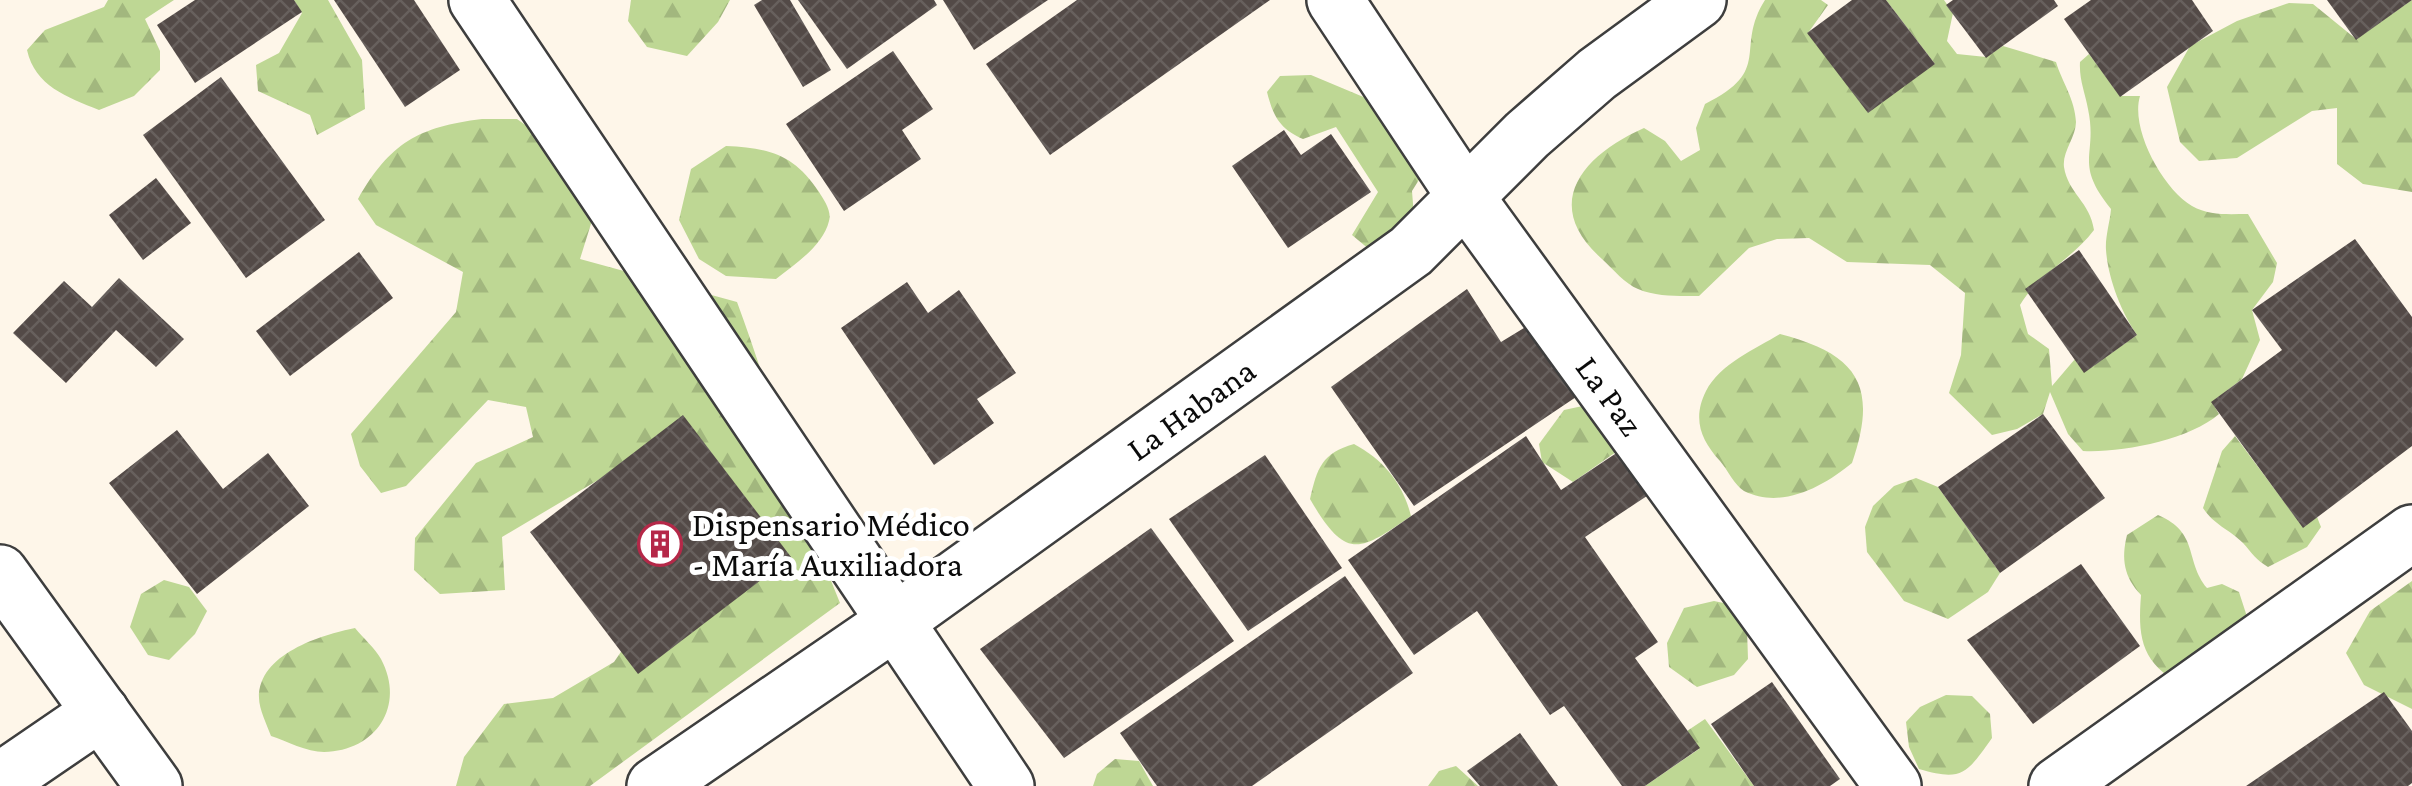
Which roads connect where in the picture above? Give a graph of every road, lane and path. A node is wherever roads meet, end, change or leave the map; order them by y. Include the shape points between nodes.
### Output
1 (477, 0) edge
2 (1336, 0) edge
3 (1698, 0) edge
4 (1465, 196) junction
5 (2412, 532) edge
6 (0, 573) edge
7 (896, 621) junction
8 (101, 712) junction
9 (0, 780) edge
10 (154, 786) edge
11 (655, 786) edge
12 (1006, 786) edge
13 (1893, 786) edge
14 (2057, 786) edge

1 - 7 street
2 - 4 street, La Paz
3 - 4 street, La Habana via 1598,74
4 - 7 street, La Habana via 1411,250
4 - 13 street, La Paz
5 - 14 street
6 - 8 street
7 - 11 street, La Habana
7 - 12 street
8 - 9 street
8 - 10 street

